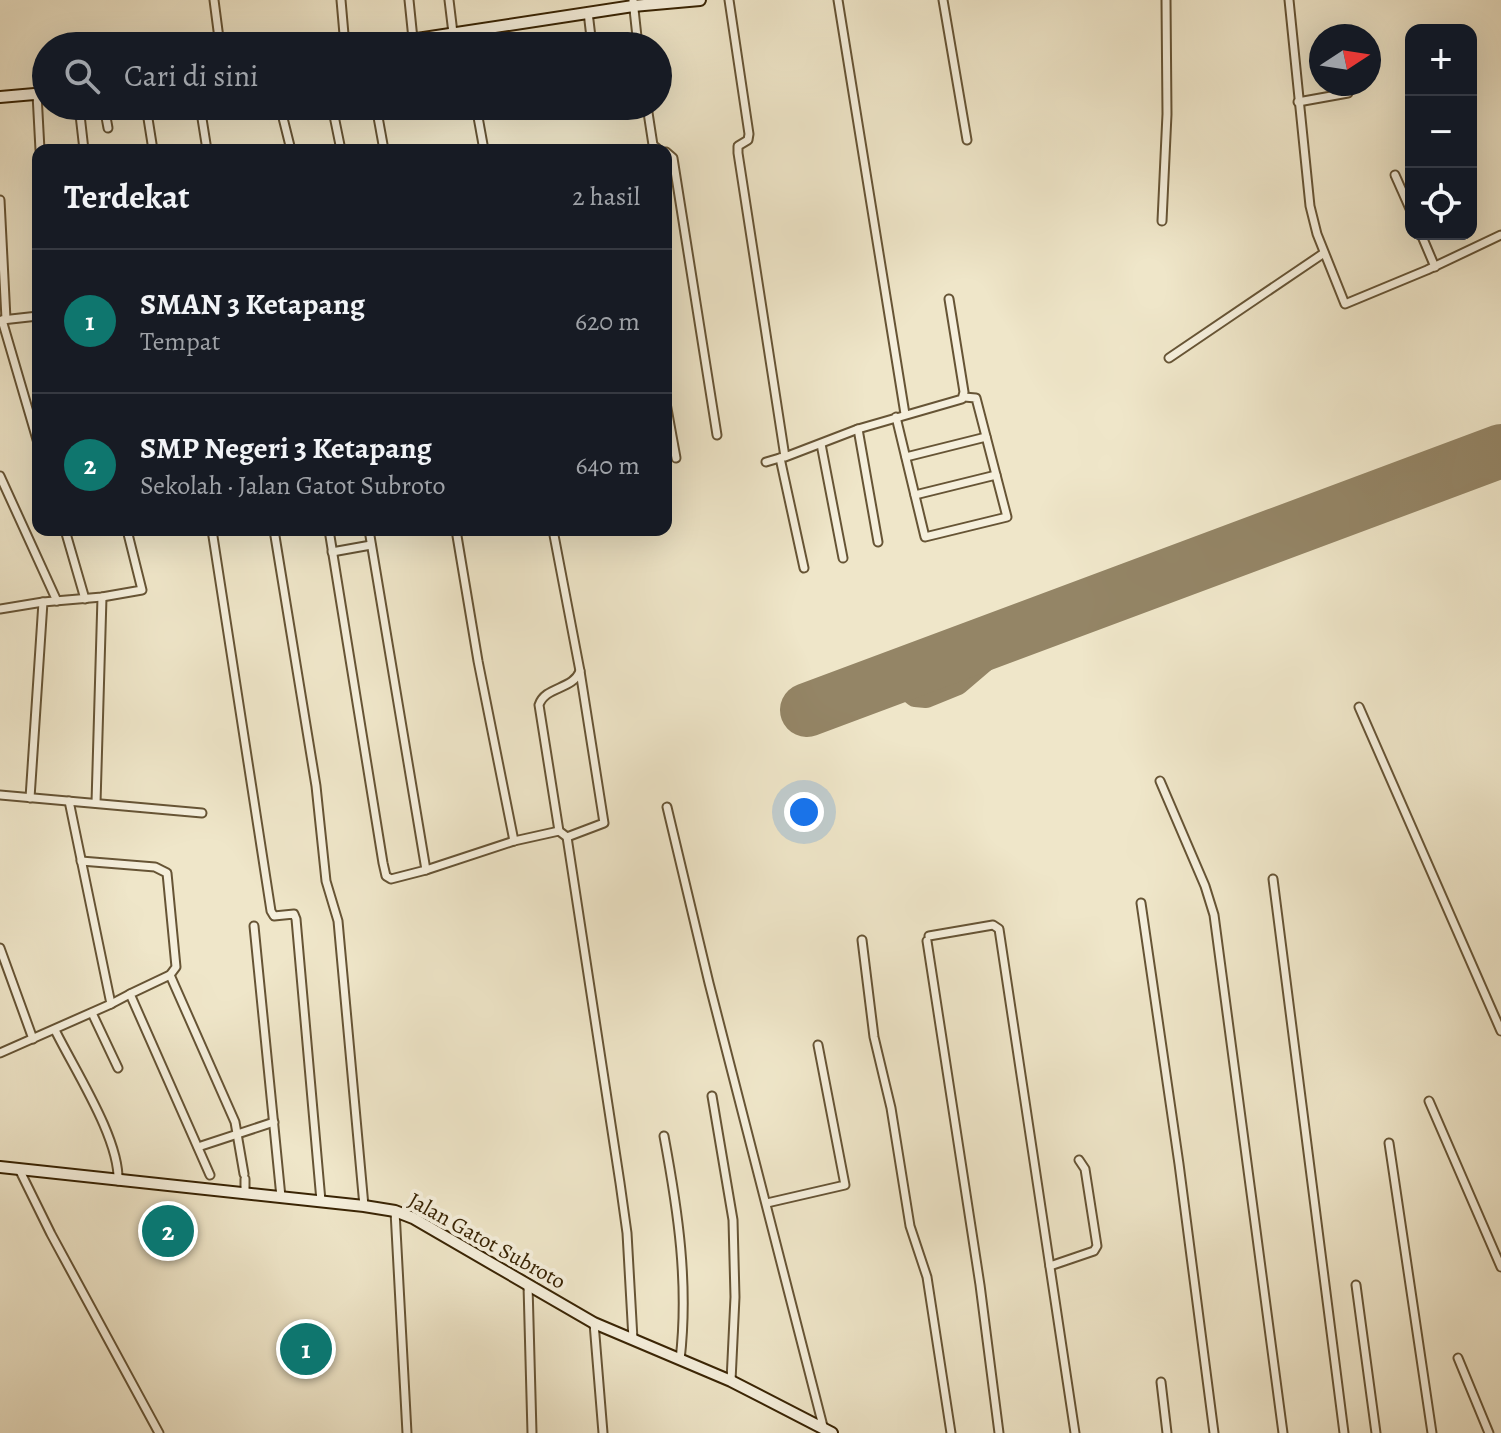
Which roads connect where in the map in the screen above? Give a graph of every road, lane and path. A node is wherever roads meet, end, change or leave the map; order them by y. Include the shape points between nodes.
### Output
1 (214, 0) edge
2 (341, 0) edge
3 (409, 0) edge
4 (449, 0) edge
5 (700, 0) edge
6 (729, 0) edge
7 (838, 0) edge
8 (943, 0) edge
9 (1166, 0) edge
10 (1289, 0) edge
11 (633, 3) edge
12 (588, 12) junction
13 (218, 32) edge
14 (344, 32) edge
15 (412, 32) edge
16 (457, 32) joint
17 (590, 32) edge
18 (636, 32) edge
19 (32, 94) edge
20 (1331, 96) edge
21 (0, 97) edge
22 (1298, 102) junction
23 (41, 120) edge
24 (81, 120) edge
25 (107, 120) edge
26 (148, 120) edge
27 (202, 120) edge
28 (284, 120) edge
29 (335, 120) edge
30 (379, 120) edge
31 (479, 120) edge
32 (649, 120) edge
33 (108, 128) dead end
34 (967, 140) dead end
35 (40, 144) edge
36 (83, 144) edge
37 (152, 144) edge
38 (206, 144) edge
39 (290, 144) edge
40 (340, 144) edge
41 (383, 144) edge
42 (483, 144) edge
43 (653, 144) edge
44 (672, 157) edge
45 (1395, 175) dead end
46 (1405, 198) edge
47 (0, 200) edge
48 (1162, 221) dead end
49 (1501, 235) edge
50 (1424, 240) edge
51 (1324, 253) junction
52 (1435, 267) junction
53 (949, 299) dead end
54 (32, 317) edge
55 (3, 320) edge
56 (1169, 358) dead end
57 (964, 397) junction
58 (900, 416) junction
59 (32, 422) edge
60 (858, 429) junction
61 (717, 435) dead end
62 (672, 437) edge
63 (986, 437) junction
64 (821, 444) junction
65 (782, 457) junction
66 (906, 457) junction
67 (676, 458) dead end
68 (766, 462) dead end
69 (996, 475) junction
70 (0, 476) edge
71 (915, 495) junction
72 (67, 536) edge
73 (128, 536) edge
74 (213, 536) edge
75 (275, 536) edge
76 (330, 536) edge
77 (370, 536) edge
78 (457, 536) edge
79 (554, 536) edge
80 (878, 542) dead end
81 (371, 545) junction
82 (332, 552) junction
83 (843, 558) dead end
84 (804, 568) dead end
85 (102, 597) junction
86 (85, 599) junction
87 (57, 601) junction
88 (43, 602) junction
89 (0, 609) edge
90 (580, 671) junction
91 (1359, 707) dead end
92 (1160, 781) dead end
93 (0, 795) edge
94 (30, 798) junction
95 (69, 801) junction
96 (96, 803) junction
97 (667, 807) dead end
98 (202, 813) dead end
99 (559, 831) junction
100 (567, 837) junction
101 (514, 841) junction
102 (81, 861) junction
103 (426, 870) junction
104 (1273, 879) dead end
105 (1141, 903) dead end
106 (254, 926) dead end
107 (862, 940) dead end
108 (0, 948) edge
109 (170, 975) junction
110 (130, 994) junction
111 (111, 1004) junction
112 (92, 1013) junction
113 (55, 1030) junction
114 (1501, 1031) edge
115 (33, 1039) junction
116 (818, 1045) dead end
117 (0, 1053) edge
118 (118, 1068) dead end
119 (712, 1096) dead end
120 (1429, 1101) dead end
121 (274, 1122) junction
122 (239, 1132) junction
123 (664, 1136) dead end
124 (1389, 1143) dead end
125 (198, 1147) junction
126 (1079, 1160) dead end
127 (0, 1167) edge
128 (19, 1169) junction
129 (118, 1181) junction
130 (212, 1182) junction
131 (245, 1193) junction
132 (281, 1197) junction
133 (321, 1201) junction
134 (767, 1203) junction
135 (364, 1206) junction
136 (395, 1211) junction
137 (1050, 1266) junction
138 (1501, 1267) edge
139 (528, 1285) junction
140 (1356, 1285) dead end
141 (594, 1323) junction
142 (633, 1339) junction
143 (1458, 1358) dead end
144 (680, 1360) junction
145 (731, 1381) junction
146 (1161, 1382) dead end
147 (828, 1431) edge
148 (159, 1433) edge
149 (407, 1433) edge
150 (532, 1433) edge
151 (603, 1433) edge
152 (951, 1433) edge
153 (999, 1433) edge
154 (1075, 1433) edge
155 (1167, 1433) edge
156 (1214, 1433) edge
157 (1283, 1433) edge
158 (1344, 1433) edge
159 (1376, 1433) edge
160 (1432, 1433) edge
161 (1489, 1433) edge

1 - 13 street
2 - 14 street
3 - 15 street
4 - 16 street
5 - 11 street
6 - 65 street via 749,134 738,153
7 - 58 street
8 - 34 street
9 - 48 street
10 - 22 street
11 - 12 street
11 - 18 street
12 - 16 street
12 - 17 street
19 - 21 street
20 - 22 street
22 - 51 street via 1310,206
23 - 35 street
24 - 36 street
25 - 33 street
26 - 37 street
27 - 38 street
28 - 39 street
29 - 40 street
30 - 41 street
31 - 42 street
32 - 43 street
44 - 61 street
45 - 46 street
47 - 55 street
49 - 52 street
50 - 52 street
51 - 52 street via 1345,304
51 - 56 street
53 - 57 street
54 - 55 street
55 - 59 street
57 - 58 street
57 - 63 street via 976,398
58 - 60 street
58 - 66 street
60 - 64 street
60 - 80 street
62 - 67 street
63 - 66 street
63 - 69 street
64 - 65 street
64 - 83 street
65 - 68 street
65 - 84 street
66 - 71 street
69 - 71 street
69 - 71 street via 1007,517 925,537
70 - 87 street
72 - 86 street
73 - 85 street via 142,590
74 - 133 street via 271,911 274,916 294,914 296,919
75 - 135 street via 316,786 326,881 338,921
76 - 82 street
77 - 81 street
78 - 101 street
79 - 90 street
81 - 82 street
81 - 103 street
82 - 103 street via 384,871 391,879
85 - 86 street
85 - 96 street
86 - 87 street
87 - 88 street
88 - 89 street
88 - 94 street
90 - 99 street via 574,681 543,696 539,705
90 - 100 street via 604,823
91 - 114 street
92 - 157 street via 1214,915
93 - 94 street
94 - 95 street
95 - 96 street
95 - 102 street
96 - 98 street
97 - 134 street
99 - 100 street
99 - 101 street
100 - 142 street via 627,1233
101 - 103 street
102 - 109 street via 155,867 167,873 177,964
102 - 111 street
104 - 158 street
105 - 156 street
106 - 121 street
107 - 152 street via 874,1037 910,1226 927,1277
108 - 115 street
109 - 110 street
109 - 122 street
110 - 111 street
110 - 125 street
111 - 112 street
112 - 113 street
112 - 118 street
113 - 115 street
113 - 129 street via 109,1137
115 - 117 street
116 - 134 street via 845,1185
119 - 145 street via 733,1220
120 - 138 street
121 - 122 street
121 - 132 street
122 - 125 street
122 - 131 street
123 - 144 street via 683,1255
124 - 160 street
125 - 130 street
126 - 137 street via 1085,1169 1097,1246
127 - 128 street, Jalan Gatot Subroto
128 - 129 street, Jalan Gatot Subroto
128 - 148 street
129 - 130 street, Jalan Gatot Subroto
130 - 131 street, Jalan Gatot Subroto
131 - 132 street, Jalan Gatot Subroto
132 - 133 street, Jalan Gatot Subroto
133 - 135 street, Jalan Gatot Subroto
134 - 147 street
135 - 136 street, Jalan Gatot Subroto
136 - 139 street, Jalan Gatot Subroto
136 - 149 street
137 - 153 street via 999,929 993,925 928,939
137 - 154 street
139 - 141 street, Jalan Gatot Subroto
139 - 150 street
140 - 159 street
141 - 142 street, Jalan Gatot Subroto
141 - 151 street
142 - 144 street, Jalan Gatot Subroto
143 - 161 street
144 - 145 street, Jalan Gatot Subroto
145 - 147 street, Jalan Gatot Subroto
146 - 155 street

